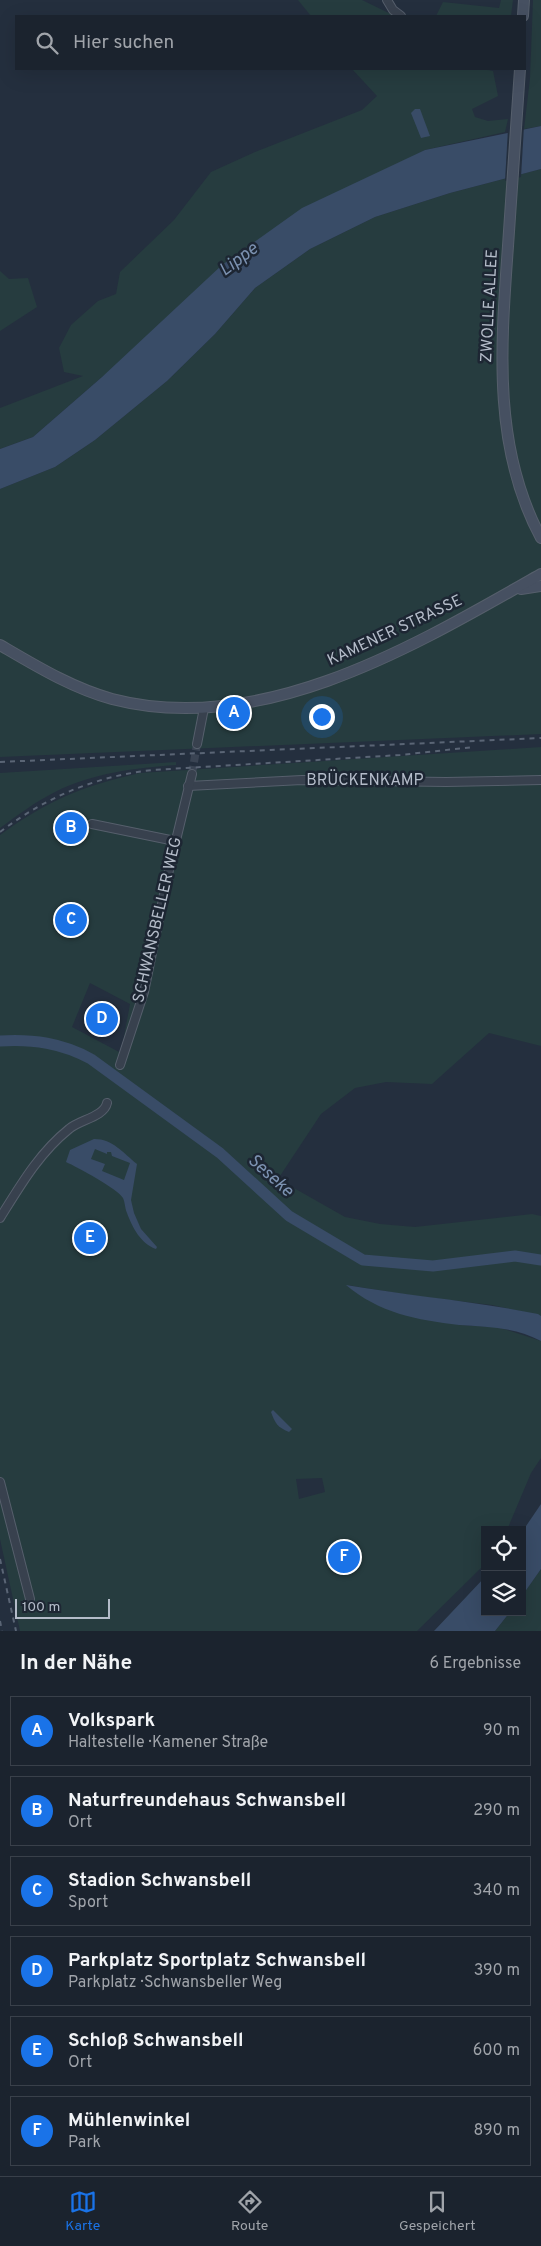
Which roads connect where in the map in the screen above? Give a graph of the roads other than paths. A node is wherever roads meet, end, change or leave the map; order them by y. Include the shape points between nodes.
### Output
1 (387, 0) edge
2 (524, 0) edge
3 (400, 15) edge
4 (523, 15) edge
5 (520, 70) edge
6 (540, 534) edge
7 (541, 574) edge
8 (541, 586) edge
9 (513, 590) junction
10 (0, 645) edge
11 (204, 708) junction
12 (196, 744) tunnel mouth
13 (192, 774) tunnel mouth
14 (541, 780) edge
15 (188, 786) junction
16 (92, 824) dead end
17 (175, 841) junction
18 (120, 1065) dead end
19 (107, 1103) dead end
20 (0, 1218) edge
21 (0, 1482) edge
22 (30, 1599) dead end

1 - 3 street
2 - 4 main road
5 - 6 main road, ZWOLLE ALLEE via 502,355 504,411 515,473 525,504
7 - 9 main road, KAMENER STRASSE
8 - 9 main road
9 - 11 main road, KAMENER STRASSE via 406,647 336,677 266,698
10 - 11 main road, KAMENER STRASSE via 59,679 111,698 140,704
11 - 12 street
13 - 15 street, SCHWANSBELLER WEG
14 - 15 street, BRÜCKENKAMP via 302,780
15 - 17 street, SCHWANSBELLER WEG
16 - 17 street
17 - 18 street, SCHWANSBELLER WEG via 144,992
19 - 20 street via 102,1111 71,1127 47,1149
21 - 22 street

